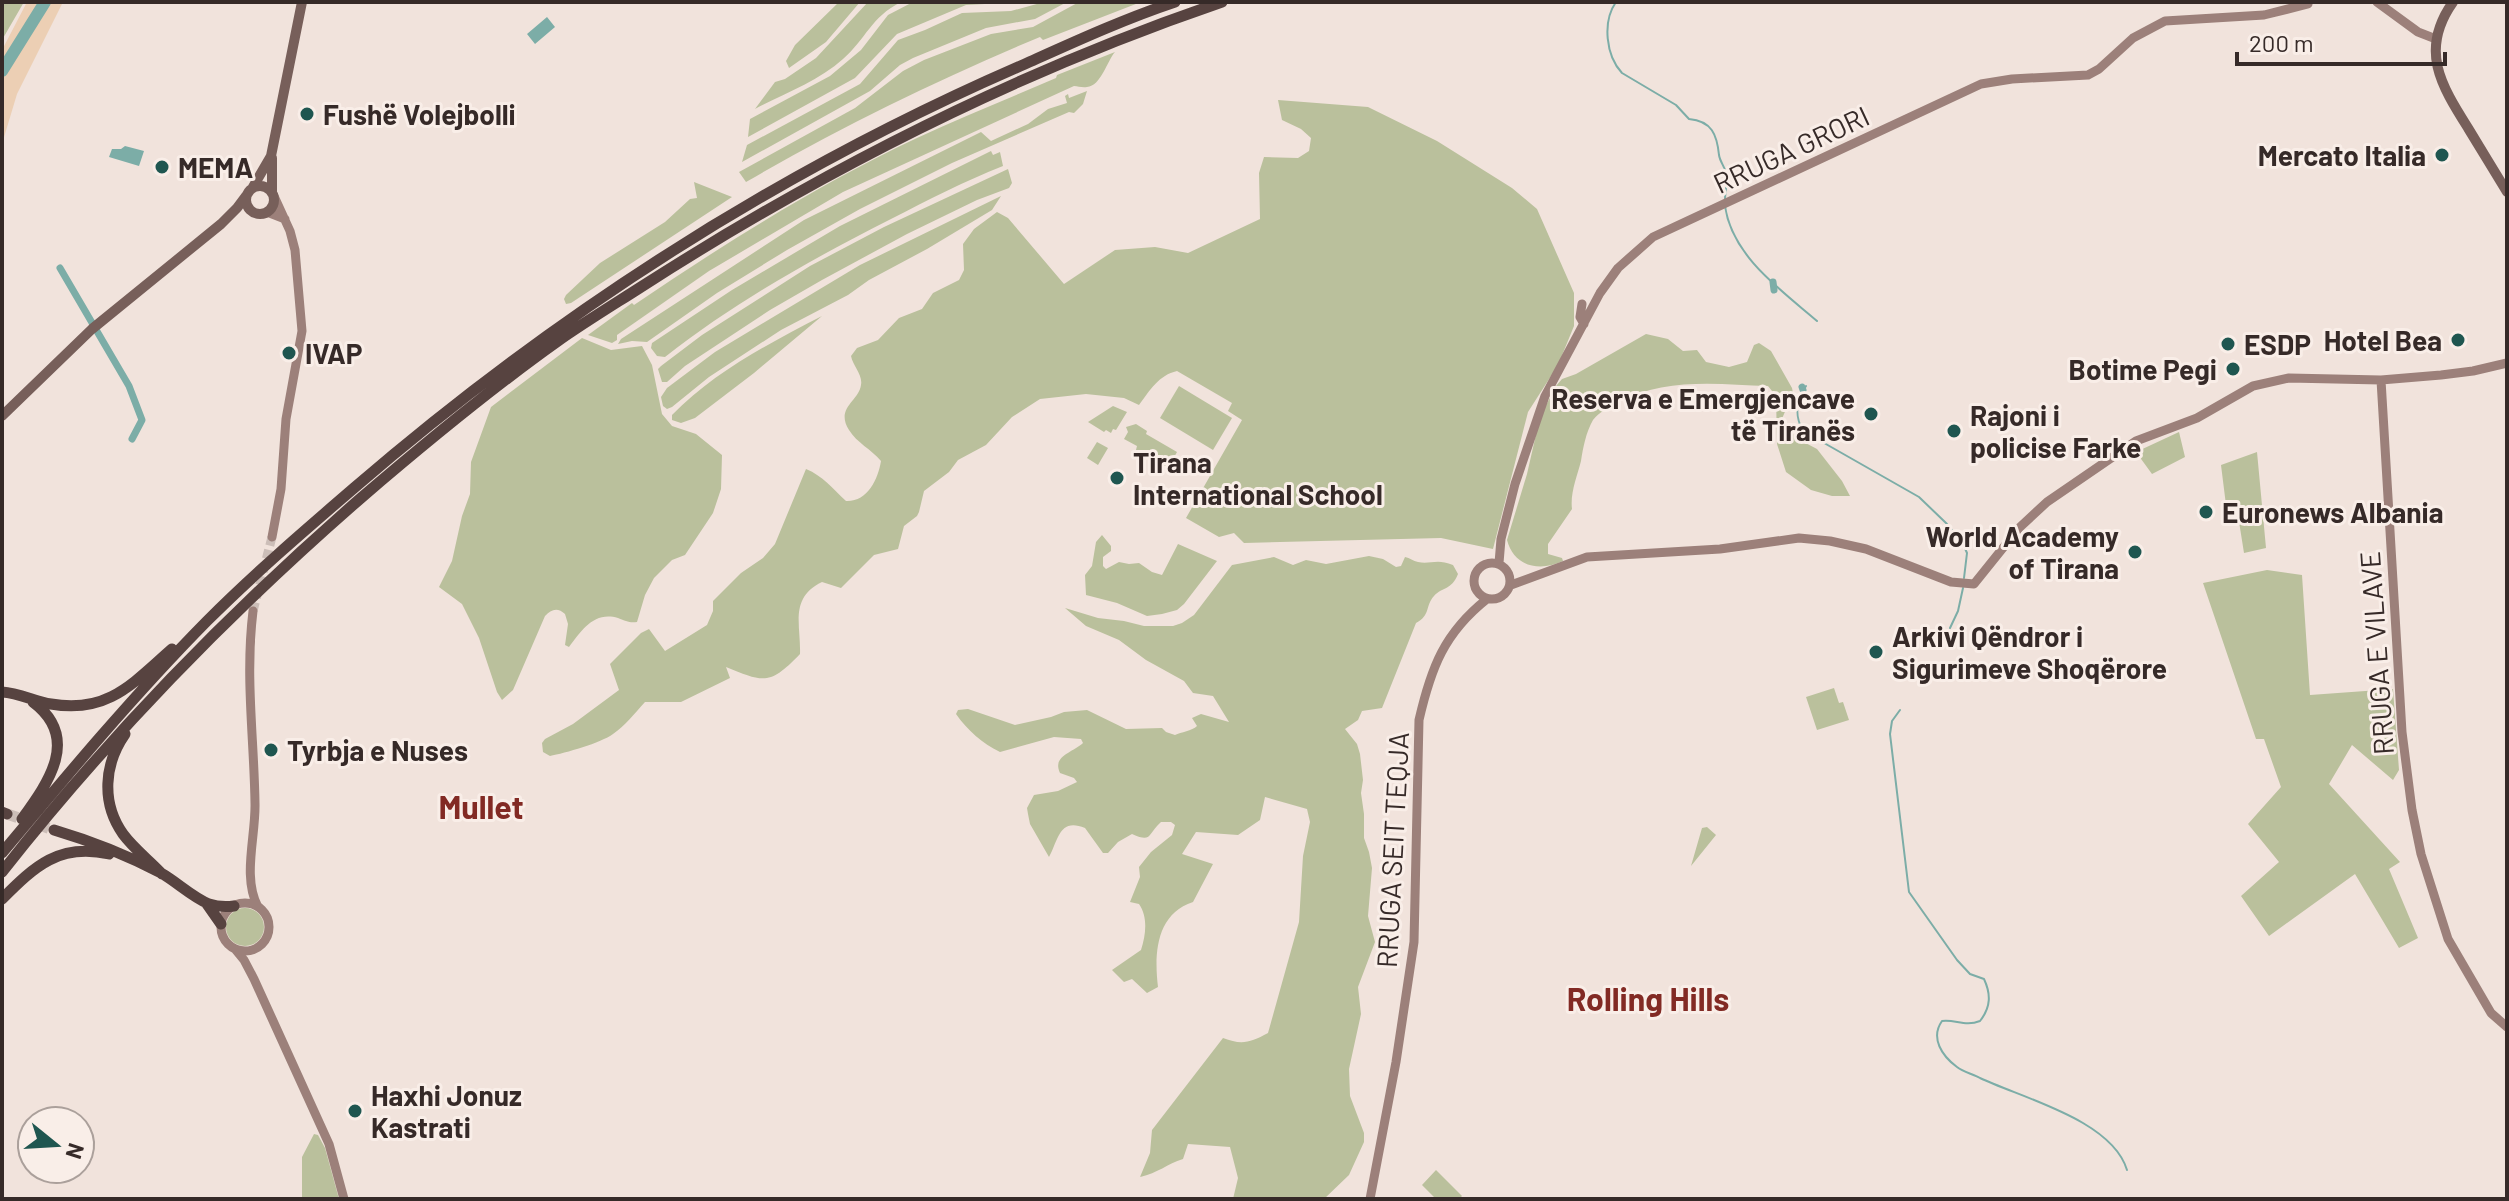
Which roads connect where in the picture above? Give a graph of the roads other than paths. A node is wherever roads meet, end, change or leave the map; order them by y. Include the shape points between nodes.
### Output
1 (302, 2) edge
2 (1175, 2) edge
3 (1222, 2) edge
4 (2282, 2) edge
5 (2377, 2) edge
6 (2453, 2) edge
7 (2308, 3) edge
8 (2268, 15) junction
9 (2436, 39) junction
10 (271, 156) junction
11 (249, 192) junction
12 (2507, 192) edge
13 (273, 194) junction
14 (249, 210) junction
15 (267, 212) junction
16 (285, 219) junction
17 (221, 224) junction
18 (1582, 304) dead end
19 (1584, 324) junction
20 (2507, 363) edge
21 (2381, 380) junction
22 (2, 416) edge
23 (272, 537) tunnel mouth
24 (1494, 563) junction
25 (1509, 573) junction
26 (1532, 577) junction
27 (1511, 585) junction
28 (1478, 593) junction
29 (1487, 599) junction
30 (1473, 610) junction
31 (253, 611) tunnel mouth
32 (187, 642) junction
33 (2, 692) edge
34 (22, 696) junction
35 (144, 705) junction
36 (54, 830) tunnel mouth
37 (2, 845) edge
38 (2, 853) edge
39 (130, 858) junction
40 (2, 872) edge
41 (162, 874) junction
42 (250, 880) junction
43 (2, 899) edge
44 (207, 903) junction
45 (237, 905) junction
46 (258, 907) junction
47 (221, 924) junction
48 (255, 948) junction
49 (235, 949) junction
50 (254, 979) junction
51 (2507, 1027) edge
52 (344, 1199) edge
53 (1370, 1199) edge

1 - 10 main road
2 - 32 highway via 996,76 846,149 601,296 376,469
3 - 35 highway via 1080,55 919,128 757,215 558,341 320,534
4 - 8 main road
5 - 9 main road
6 - 9 main road
7 - 8 main road, RRUGA GRORI
8 - 19 main road, RRUGA GRORI via 2165,21 2133,38 2088,75 2012,79 1963,90 1653,237 1618,268
9 - 12 main road via 2441,82
10 - 11 main road
10 - 13 main road
11 - 13 main road via 263,186
11 - 14 main road
11 - 17 main road
13 - 15 main road via 274,204
13 - 16 main road
14 - 15 main road
14 - 17 main road
15 - 16 main road
16 - 23 main road via 295,250 302,331
17 - 22 main road via 87,333
18 - 19 main road
19 - 24 main road, RRUGA GRORI via 1540,407
20 - 21 main road
21 - 26 main road via 2289,378 2253,386 2197,418 2136,441 2047,502 1972,584 1951,582 1866,549 1799,538 1587,557
21 - 51 main road, RRUGA E VILAVE via 2402,732 2412,810 2448,939 2491,1013
24 - 25 main road
24 - 28 main road via 1478,570
25 - 26 main road
25 - 27 main road
26 - 27 main road
27 - 29 main road via 1506,594
28 - 29 main road
28 - 30 main road, RRUGA SEIT TEQJA
29 - 30 main road, RRUGA SEIT TEQJA
30 - 53 main road, RRUGA SEIT TEQJA via 1438,656 1419,720 1414,942
31 - 42 main road via 248,682 255,800
32 - 34 highway via 112,698 94,705 60,705
32 - 38 highway
33 - 34 highway
34 - 37 highway via 48,718 57,756 48,780
35 - 40 highway
35 - 41 highway via 144,713 115,751 108,796 121,831
36 - 39 highway
39 - 41 highway
39 - 43 highway via 85,851 62,854 29,873
41 - 44 highway
42 - 45 main road
42 - 46 main road
44 - 45 highway
44 - 47 highway
45 - 46 main road
45 - 47 main road
46 - 48 main road via 269,928
47 - 49 main road via 224,938
48 - 49 main road
48 - 50 main road
49 - 50 main road
50 - 52 main road via 329,1144

